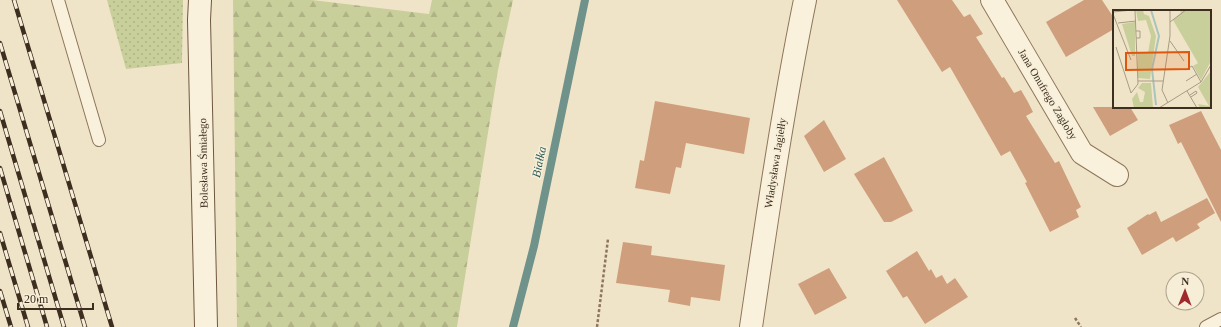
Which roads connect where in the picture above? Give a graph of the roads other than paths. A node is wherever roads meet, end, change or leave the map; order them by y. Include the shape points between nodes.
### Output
1 (58, 0) edge
2 (200, 0) edge
3 (805, 0) edge
4 (992, 0) edge
5 (99, 140) dead end
6 (1117, 175) dead end
7 (1221, 319) edge
8 (206, 327) edge
9 (751, 327) edge
10 (1206, 327) edge

1 - 5 lane
2 - 8 street, Bolesława Śmiałego
3 - 9 street, Władysława Jagiełły via 778,144
4 - 6 street, Jana Onufrego Zagłoby via 1082,153
7 - 10 lane

